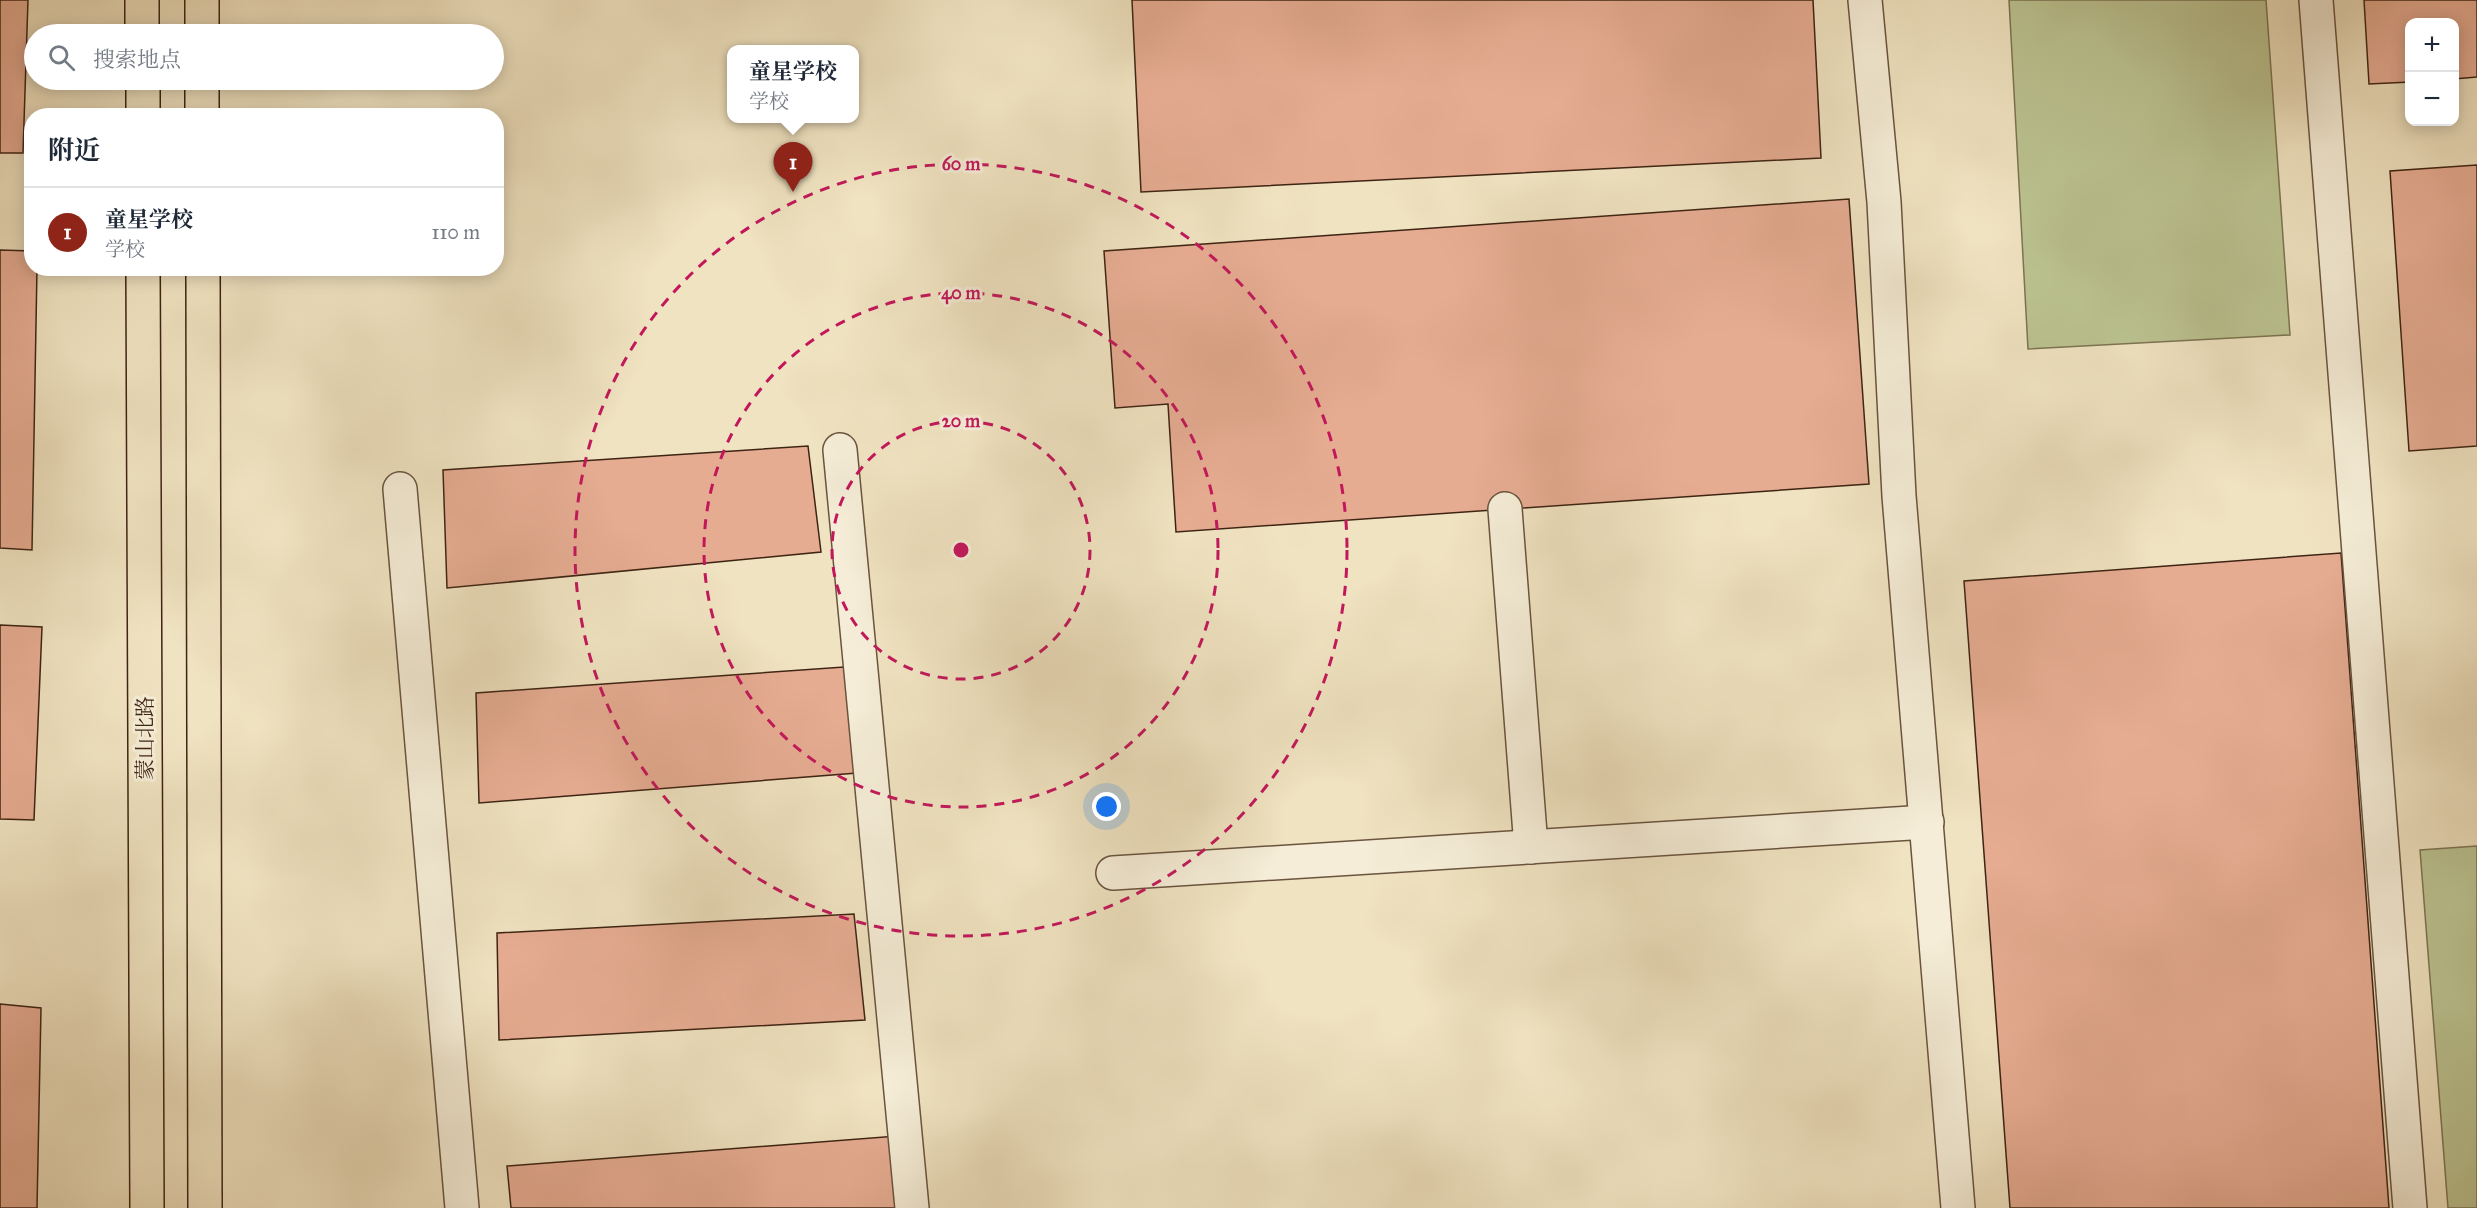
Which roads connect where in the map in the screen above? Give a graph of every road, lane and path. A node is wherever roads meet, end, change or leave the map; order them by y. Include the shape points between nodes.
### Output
1 (142, 0) edge
2 (202, 0) edge
3 (1865, 0) edge
4 (2316, 0) edge
5 (142, 24) edge
6 (202, 24) edge
7 (142, 90) edge
8 (202, 90) edge
9 (143, 108) edge
10 (202, 108) edge
11 (143, 276) edge
12 (203, 276) edge
13 (840, 450) dead end
14 (400, 489) dead end
15 (1505, 509) dead end
16 (1927, 822) junction
17 (1531, 848) junction
18 (1113, 873) dead end
19 (147, 1208) edge
20 (205, 1208) edge
21 (462, 1208) edge
22 (912, 1208) edge
23 (1958, 1208) edge
24 (2410, 1208) edge

1 - 5 main road
2 - 6 main road
3 - 16 lane via 1884,202 1899,495
4 - 24 lane
7 - 9 main road
8 - 10 main road
11 - 19 main road, 蒙山北路
12 - 20 main road
13 - 22 lane
14 - 21 lane
15 - 17 lane
16 - 17 lane
16 - 23 lane
17 - 18 lane

